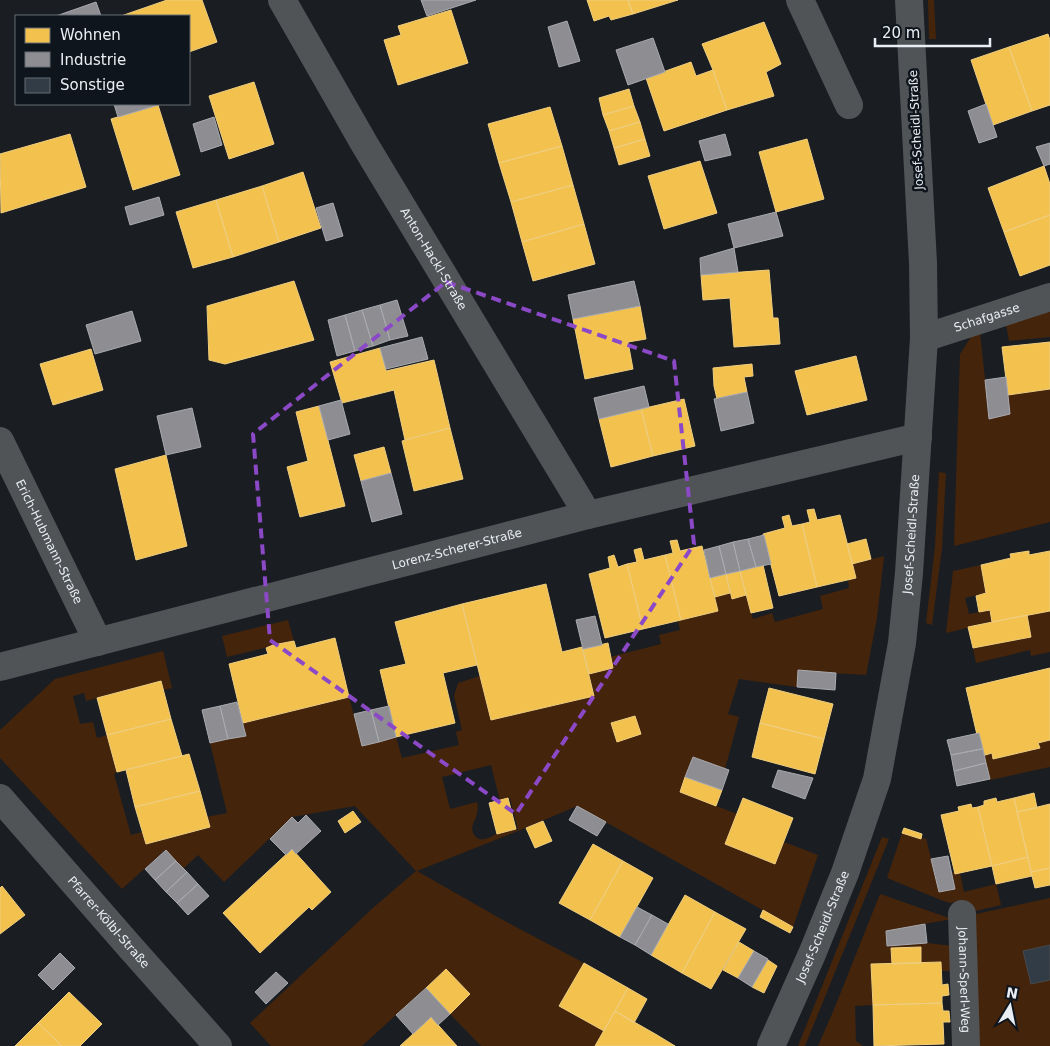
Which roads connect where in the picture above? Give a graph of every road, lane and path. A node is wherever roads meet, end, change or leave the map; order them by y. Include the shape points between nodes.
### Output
1 (282, 0) edge
2 (800, 0) edge
3 (909, 0) edge
4 (849, 105) dead end
5 (1050, 297) edge
6 (924, 338) junction
7 (918, 437) junction
8 (0, 441) edge
9 (588, 515) junction
10 (98, 642) junction
11 (0, 667) edge
12 (0, 798) edge
13 (962, 914) dead end
14 (213, 1044) edge
15 (771, 1046) edge
16 (966, 1046) edge

1 - 9 street, Anton-Hackl-Straße via 364,145
2 - 4 street
3 - 6 street, Josef-Scheidl-Straße
5 - 6 street, Schafgasse
6 - 7 street, Josef-Scheidl-Straße
7 - 9 street, Lorenz-Scherer-Straße
7 - 15 street, Josef-Scheidl-Straße via 902,643 877,779 845,873
8 - 10 street, Erich-Hubmann-Straße
9 - 10 street, Lorenz-Scherer-Straße
10 - 11 street, Lorenz-Scherer-Straße
12 - 14 street, Pfarrer-Kölbl-Straße
13 - 16 street, Johann-Sperl-Weg

